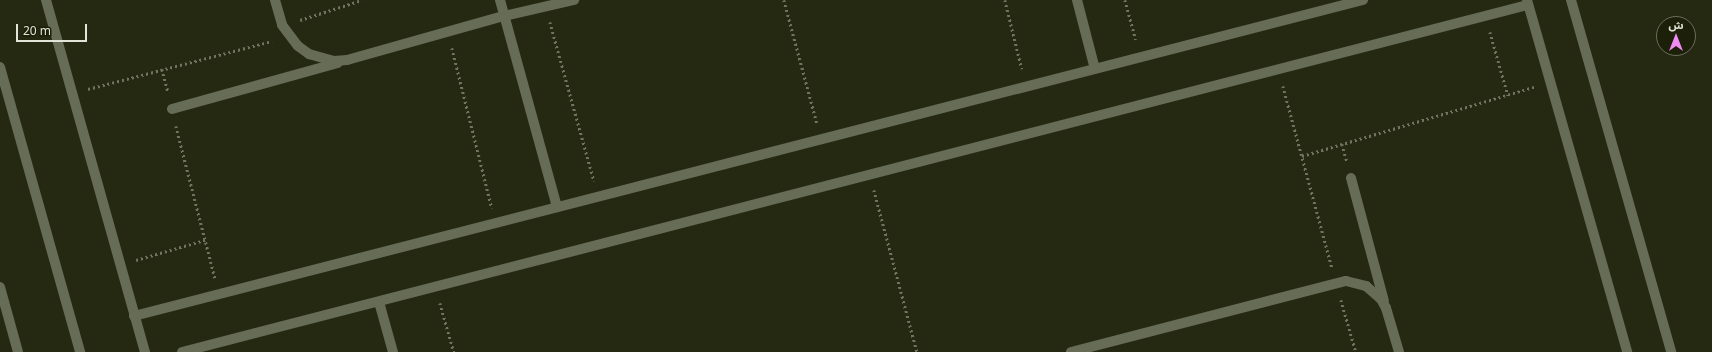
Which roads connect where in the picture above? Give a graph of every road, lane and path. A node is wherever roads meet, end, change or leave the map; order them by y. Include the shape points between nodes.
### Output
1 (46, 0) edge
2 (274, 0) edge
3 (362, 0) edge
4 (500, 0) edge
5 (574, 0) edge
6 (784, 0) edge
7 (1005, 0) edge
8 (1077, 0) edge
9 (1125, 0) edge
10 (1363, 0) edge
11 (1571, 0) edge
12 (1527, 3) edge
13 (547, 7) junction
14 (504, 16) junction
15 (1486, 16) junction
16 (282, 25) junction
17 (448, 34) junction
18 (288, 37) junction
19 (1141, 57) junction
20 (347, 60) junction
21 (0, 67) edge
22 (1095, 69) junction
23 (162, 70) junction
24 (1279, 70) junction
25 (1550, 82) junction
26 (1027, 86) junction
27 (72, 93) junction
28 (1508, 95) junction
29 (172, 109) junction
30 (821, 140) junction
31 (1302, 156) junction
32 (870, 175) junction
33 (1351, 178) dead end
34 (598, 197) junction
35 (557, 208) junction
36 (496, 223) junction
37 (205, 240) junction
38 (120, 265) junction
39 (1336, 282) junction
40 (0, 287) edge
41 (436, 287) junction
42 (218, 294) junction
43 (379, 302) junction
44 (1386, 308) junction
45 (134, 316) junction
46 (18, 352) edge
47 (80, 352) edge
48 (145, 352) edge
49 (182, 352) edge
50 (393, 352) edge
51 (454, 352) edge
52 (917, 352) edge
53 (1071, 352) edge
54 (1356, 352) edge
55 (1399, 352) edge
56 (1627, 352) edge
57 (1671, 352) edge

1 - 27 street
2 - 16 street
3 - 16 path
4 - 14 street
5 - 13 street
6 - 30 path
7 - 26 path
8 - 22 street
9 - 19 path
10 - 19 street
11 - 57 street
12 - 15 street
12 - 25 street
13 - 14 street
13 - 34 path
14 - 17 street
14 - 35 street
15 - 24 street
15 - 28 path
16 - 18 street
17 - 20 street
17 - 36 path
18 - 20 street via 309,54 334,61
18 - 23 path
19 - 22 street
20 - 29 street
21 - 47 street
22 - 26 street
23 - 27 path
23 - 29 path
24 - 31 path
24 - 32 street
25 - 28 path
25 - 56 street
26 - 30 street
27 - 38 street
28 - 31 path
29 - 37 path
30 - 34 street
31 - 39 path
32 - 41 street
32 - 52 path
33 - 44 street
34 - 35 street
35 - 36 street
36 - 42 street
37 - 38 path
37 - 42 path
38 - 45 street
39 - 44 street via 1346,281 1366,286 1381,299
39 - 53 street
39 - 54 path
40 - 46 street
41 - 43 street
41 - 51 path
42 - 45 street
43 - 49 street
43 - 50 street
44 - 55 street
45 - 48 street

